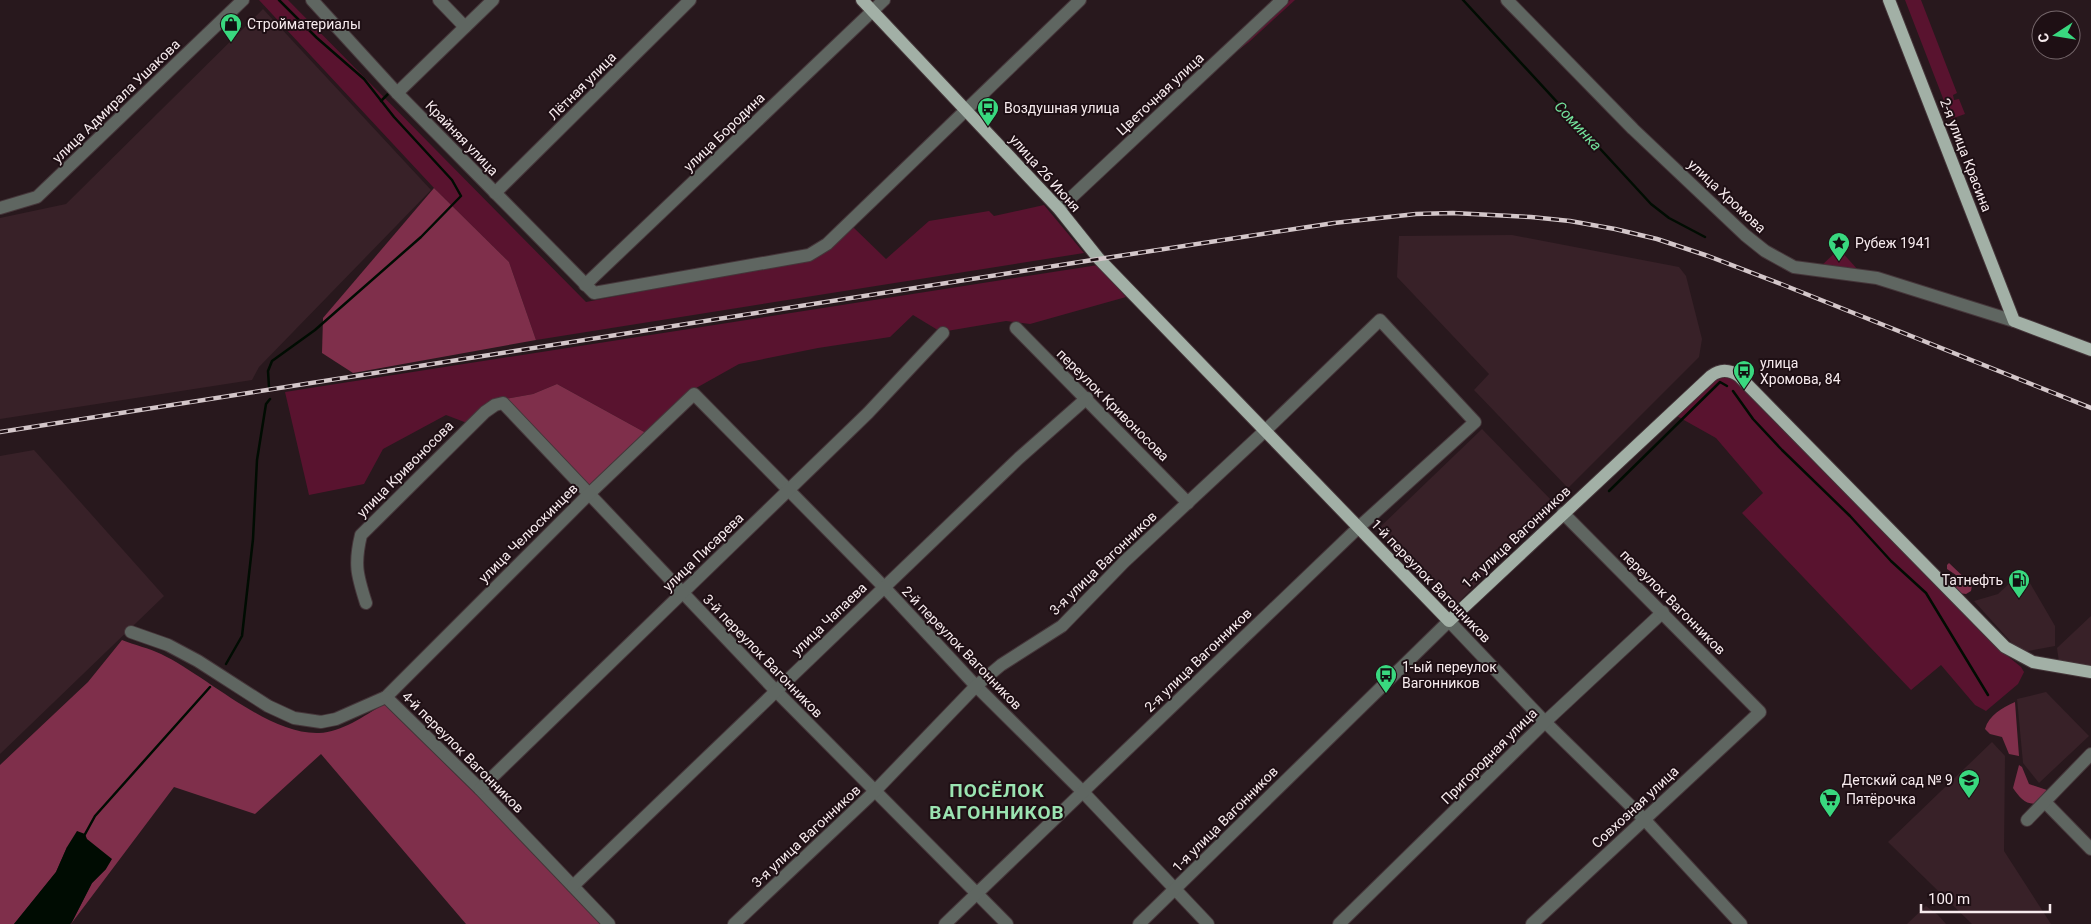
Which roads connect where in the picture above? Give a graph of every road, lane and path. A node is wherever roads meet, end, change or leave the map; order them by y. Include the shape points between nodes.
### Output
1 (243, 0) edge
2 (312, 0) edge
3 (439, 0) edge
4 (493, 0) edge
5 (690, 0) edge
6 (862, 0) edge
7 (884, 0) edge
8 (1080, 0) edge
9 (1282, 0) edge
10 (1507, 0) edge
11 (1890, 0) edge
12 (873, 11) junction
13 (464, 27) junction
14 (397, 93) junction
15 (967, 110) junction
16 (495, 193) junction
17 (0, 208) edge
18 (1059, 209) junction
19 (1099, 259) joint
20 (590, 289) junction
21 (1380, 320) joint
22 (2014, 321) junction
23 (1016, 328) dead end
24 (943, 333) dead end
25 (2091, 350) edge
26 (694, 394) joint
27 (1086, 398) junction
28 (503, 404) joint
29 (1264, 431) junction
30 (788, 490) junction
31 (589, 494) junction
32 (1188, 503) junction
33 (1563, 513) junction
34 (1359, 527) junction
35 (884, 588) junction
36 (683, 594) junction
37 (366, 603) dead end
38 (1663, 612) junction
39 (1449, 621) junction
40 (132, 632) dead end
41 (2091, 672) edge
42 (976, 686) junction
43 (776, 690) junction
44 (386, 697) junction
45 (1760, 712) joint
46 (1545, 722) junction
47 (2091, 754) edge
48 (480, 789) junction
49 (1082, 791) junction
50 (874, 792) junction
51 (2045, 802) junction
52 (1644, 819) junction
53 (2028, 820) dead end
54 (2091, 849) edge
55 (573, 886) junction
56 (1175, 889) junction
57 (977, 893) junction
58 (1737, 923) edge
59 (609, 924) edge
60 (734, 924) edge
61 (945, 924) edge
62 (1007, 924) edge
63 (1139, 924) edge
64 (1208, 924) edge
65 (1339, 924) edge
66 (1532, 924) edge

1 - 17 street, улица Адмирала Ушакова via 36,197
2 - 14 street, Крайняя улица
3 - 13 street
4 - 13 street
5 - 16 street, Лётная улица
6 - 12 main road, улица 26 Июня
7 - 12 street, улица Бородина
8 - 15 street
9 - 18 street, Цветочная улица
10 - 22 street, улица Хромова via 1633,129 1744,235 1765,251 1794,267 1877,278
11 - 22 main road, 2-я улица Красина
12 - 15 main road, улица 26 Июня
12 - 20 street, улица Бородина
13 - 14 street
14 - 16 street, Крайняя улица
15 - 18 main road, улица 26 Июня
15 - 20 street via 827,244 809,255
16 - 20 street, Крайняя улица
18 - 19 main road, улица 26 Июня
19 - 29 main road, 1-й переулок Вагонников
21 - 29 street, 3-я улица Вагонников
21 - 34 street, 2-я улица Вагонников via 1475,422
22 - 25 main road
23 - 27 street, переулок Кривоносова
24 - 30 street, улица Писарева via 868,413
26 - 30 street, 2-й переулок Вагонников
26 - 31 street, улица Челюскинцев
27 - 32 street, переулок Кривоносова
27 - 35 street, улица Чапаева via 1018,458
28 - 31 street, 3-й переулок Вагонников
28 - 37 street, улица Кривоносова via 485,412 361,535 356,555 357,575
29 - 32 street, 3-я улица Вагонников
29 - 34 main road, 1-й переулок Вагонников
30 - 35 street, 2-й переулок Вагонников
30 - 36 street, улица Писарева
31 - 36 street, 3-й переулок Вагонников
31 - 44 street, улица Челюскинцев
32 - 42 street, 3-я улица Вагонников via 1062,626
33 - 38 street, переулок Вагонников
33 - 39 main road, 1-я улица Вагонников
33 - 41 main road, 1-я улица Вагонников via 1711,376 1726,371 1738,376 2005,647 2033,662
34 - 39 main road, 1-й переулок Вагонников
34 - 49 street, 2-я улица Вагонников
35 - 42 street, 2-й переулок Вагонников
35 - 43 street, улица Чапаева
36 - 43 street, 3-й переулок Вагонников
36 - 48 street, улица Писарева
38 - 45 street, переулок Вагонников
38 - 46 street, Пригородная улица
39 - 46 street, 1-й переулок Вагонников
39 - 56 street, 1-я улица Вагонников
40 - 44 street, 4-й переулок Вагонников via 168,645 268,706 301,720 321,722 336,719
42 - 49 street, 2-й переулок Вагонников
42 - 50 street, 3-я улица Вагонников
43 - 50 street, 3-й переулок Вагонников
43 - 55 street, улица Чапаева
44 - 48 street, 4-й переулок Вагонников
45 - 52 street, Совхозная улица
46 - 52 street, 1-й переулок Вагонников
46 - 65 street, Пригородная улица
47 - 51 street
48 - 55 street, 4-й переулок Вагонников
49 - 56 street, 2-й переулок Вагонников
49 - 57 street, 2-я улица Вагонников
50 - 57 street, 3-й переулок Вагонников
50 - 60 street, 3-я улица Вагонников
51 - 53 street
51 - 54 street
52 - 58 street, 1-й переулок Вагонников
52 - 66 street, Совхозная улица
55 - 59 street, 4-й переулок Вагонников
56 - 63 street, 1-я улица Вагонников
56 - 64 street, 2-й переулок Вагонников
57 - 61 street, 2-я улица Вагонников
57 - 62 street, 3-й переулок Вагонников

